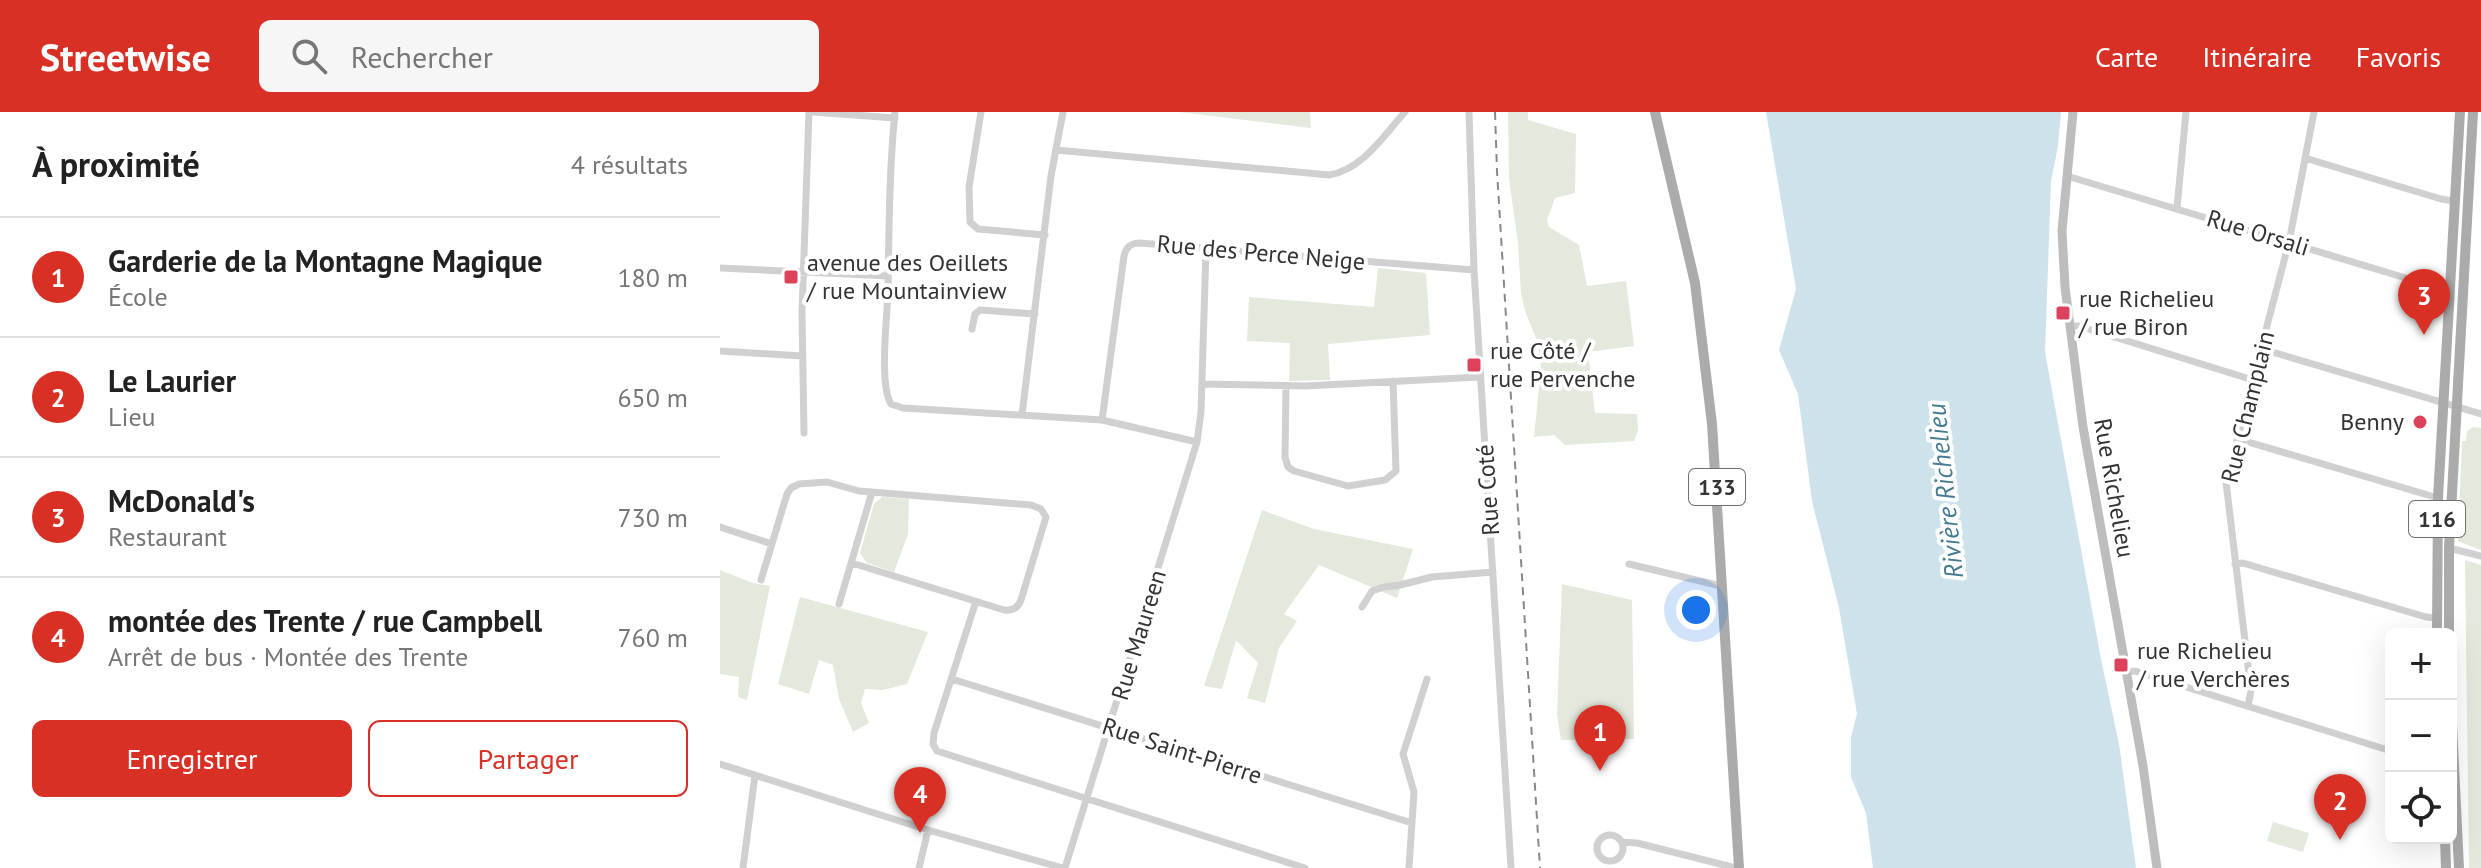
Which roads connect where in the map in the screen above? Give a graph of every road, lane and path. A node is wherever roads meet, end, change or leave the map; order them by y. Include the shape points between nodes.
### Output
1 (811, 112) edge
2 (981, 112) edge
3 (1063, 112) edge
4 (1405, 112) edge
5 (1469, 112) edge
6 (1655, 112) edge
7 (2073, 112) edge
8 (2186, 112) edge
9 (2314, 112) edge
10 (2460, 112) edge
11 (2473, 112) edge
12 (895, 115) edge
13 (1056, 150) junction
14 (2305, 158) junction
15 (2067, 176) junction
16 (2454, 201) junction
17 (2177, 208) junction
18 (1045, 235) junction
19 (2289, 242) junction
20 (1206, 249) junction
21 (720, 268) edge
22 (1474, 270) junction
23 (802, 272) junction
24 (888, 276) junction
25 (2449, 288) junction
26 (1035, 314) junction
27 (2070, 326) junction
28 (972, 329) dead end
29 (2262, 349) junction
30 (720, 351) edge
31 (802, 356) junction
32 (1480, 377) junction
33 (2253, 380) junction
34 (1393, 381) junction
35 (1202, 384) junction
36 (1286, 386) junction
37 (2443, 405) junction
38 (2457, 409) junction
39 (2481, 414) edge
40 (1022, 415) junction
41 (1102, 420) junction
42 (804, 433) dead end
43 (2238, 439) junction
44 (1197, 442) junction
45 (872, 492) junction
46 (2438, 498) junction
47 (720, 527) edge
48 (772, 544) junction
49 (2449, 548) junction
50 (2481, 556) edge
51 (852, 563) junction
52 (1629, 564) dead end
53 (2235, 564) junction
54 (1493, 572) junction
55 (761, 580) dead end
56 (1721, 586) junction
57 (976, 601) junction
58 (839, 604) dead end
59 (1362, 607) dead end
60 (2436, 618) junction
61 (2437, 628) edge
62 (2449, 628) edge
63 (2127, 672) junction
64 (952, 679) junction
65 (1427, 679) dead end
66 (2248, 706) junction
67 (1109, 728) junction
68 (2385, 749) edge
69 (720, 764) edge
70 (2454, 772) edge
71 (755, 775) junction
72 (1087, 799) junction
73 (1412, 823) junction
74 (928, 830) junction
75 (1622, 842) dead end
76 (2445, 844) edge
77 (743, 868) edge
78 (919, 868) edge
79 (1064, 868) edge
80 (1305, 868) edge
81 (1409, 868) edge
82 (1511, 868) edge
83 (1737, 868) edge
84 (2157, 868) edge
85 (2446, 868) edge
86 (2459, 868) edge

1 - 12 street
1 - 23 street
2 - 18 street via 969,187 970,222 978,229
3 - 13 street
4 - 13 street via 1357,164 1329,175
5 - 22 street, Rue Coté
6 - 56 main road, 133 via 1699,310 1714,444
7 - 15 main road, Rue Richelieu
8 - 17 street
9 - 14 street, Rue Champlain
10 - 16 main road, 116
11 - 38 main road, 116
12 - 24 street
13 - 18 street
14 - 16 street
14 - 19 street, Rue Champlain
15 - 17 street, Rue Orsali
15 - 27 main road, Rue Richelieu via 2062,246
16 - 25 main road, 116
17 - 19 street, Rue Orsali
18 - 26 street
19 - 25 street, Rue Orsali
19 - 29 street, Rue Champlain
20 - 22 street, Rue des Perce Neige
20 - 35 street, Rue Maureen
20 - 41 street, Rue des Perce Neige via 1137,243 1125,251
21 - 23 street
22 - 32 street, Rue Coté
23 - 24 street
23 - 31 street
24 - 40 street via 886,377 891,404
25 - 37 main road, 116
26 - 28 street via 980,310
26 - 40 street
27 - 33 street
27 - 63 main road, Rue Richelieu
29 - 33 street, Rue Champlain
29 - 37 street
30 - 31 street
31 - 42 street
32 - 34 street
32 - 54 street, Rue Coté
33 - 43 street, Rue Champlain
34 - 36 street
34 - 36 street via 1397,468 1387,479 1355,486 1288,467
35 - 36 street
35 - 44 street, Rue Maureen
37 - 38 street
37 - 46 main road, 116
38 - 39 street
38 - 49 main road, 116
40 - 41 street
41 - 44 street
43 - 46 street
43 - 53 street, Rue Champlain via 2226,485
44 - 67 street, Rue Maureen
45 - 48 street via 827,482 794,485
45 - 51 street
45 - 57 street via 1041,509 1046,523 1019,605 1006,610
46 - 60 main road, 116
47 - 48 street
48 - 55 street
49 - 50 street
49 - 62 main road, 116
51 - 57 street
51 - 58 street
52 - 56 street
53 - 60 street
53 - 66 street, Rue Champlain via 2251,691
54 - 59 street via 1384,587 1372,591
54 - 82 street, Rue Coté
56 - 83 main road, 133
57 - 64 street
60 - 61 main road, 116
63 - 66 street
63 - 84 main road, Rue Richelieu
64 - 67 street, Rue Saint-Pierre
64 - 72 street via 934,748
65 - 73 street via 1403,754 1413,786
66 - 68 street
67 - 72 street, Rue Maureen
67 - 73 street, Rue Saint-Pierre
69 - 71 street
70 - 86 main road
71 - 74 street
71 - 77 street
72 - 79 street, Rue Maureen
72 - 80 street
73 - 81 street
74 - 78 street
74 - 79 street
75 - 83 street
76 - 85 main road

